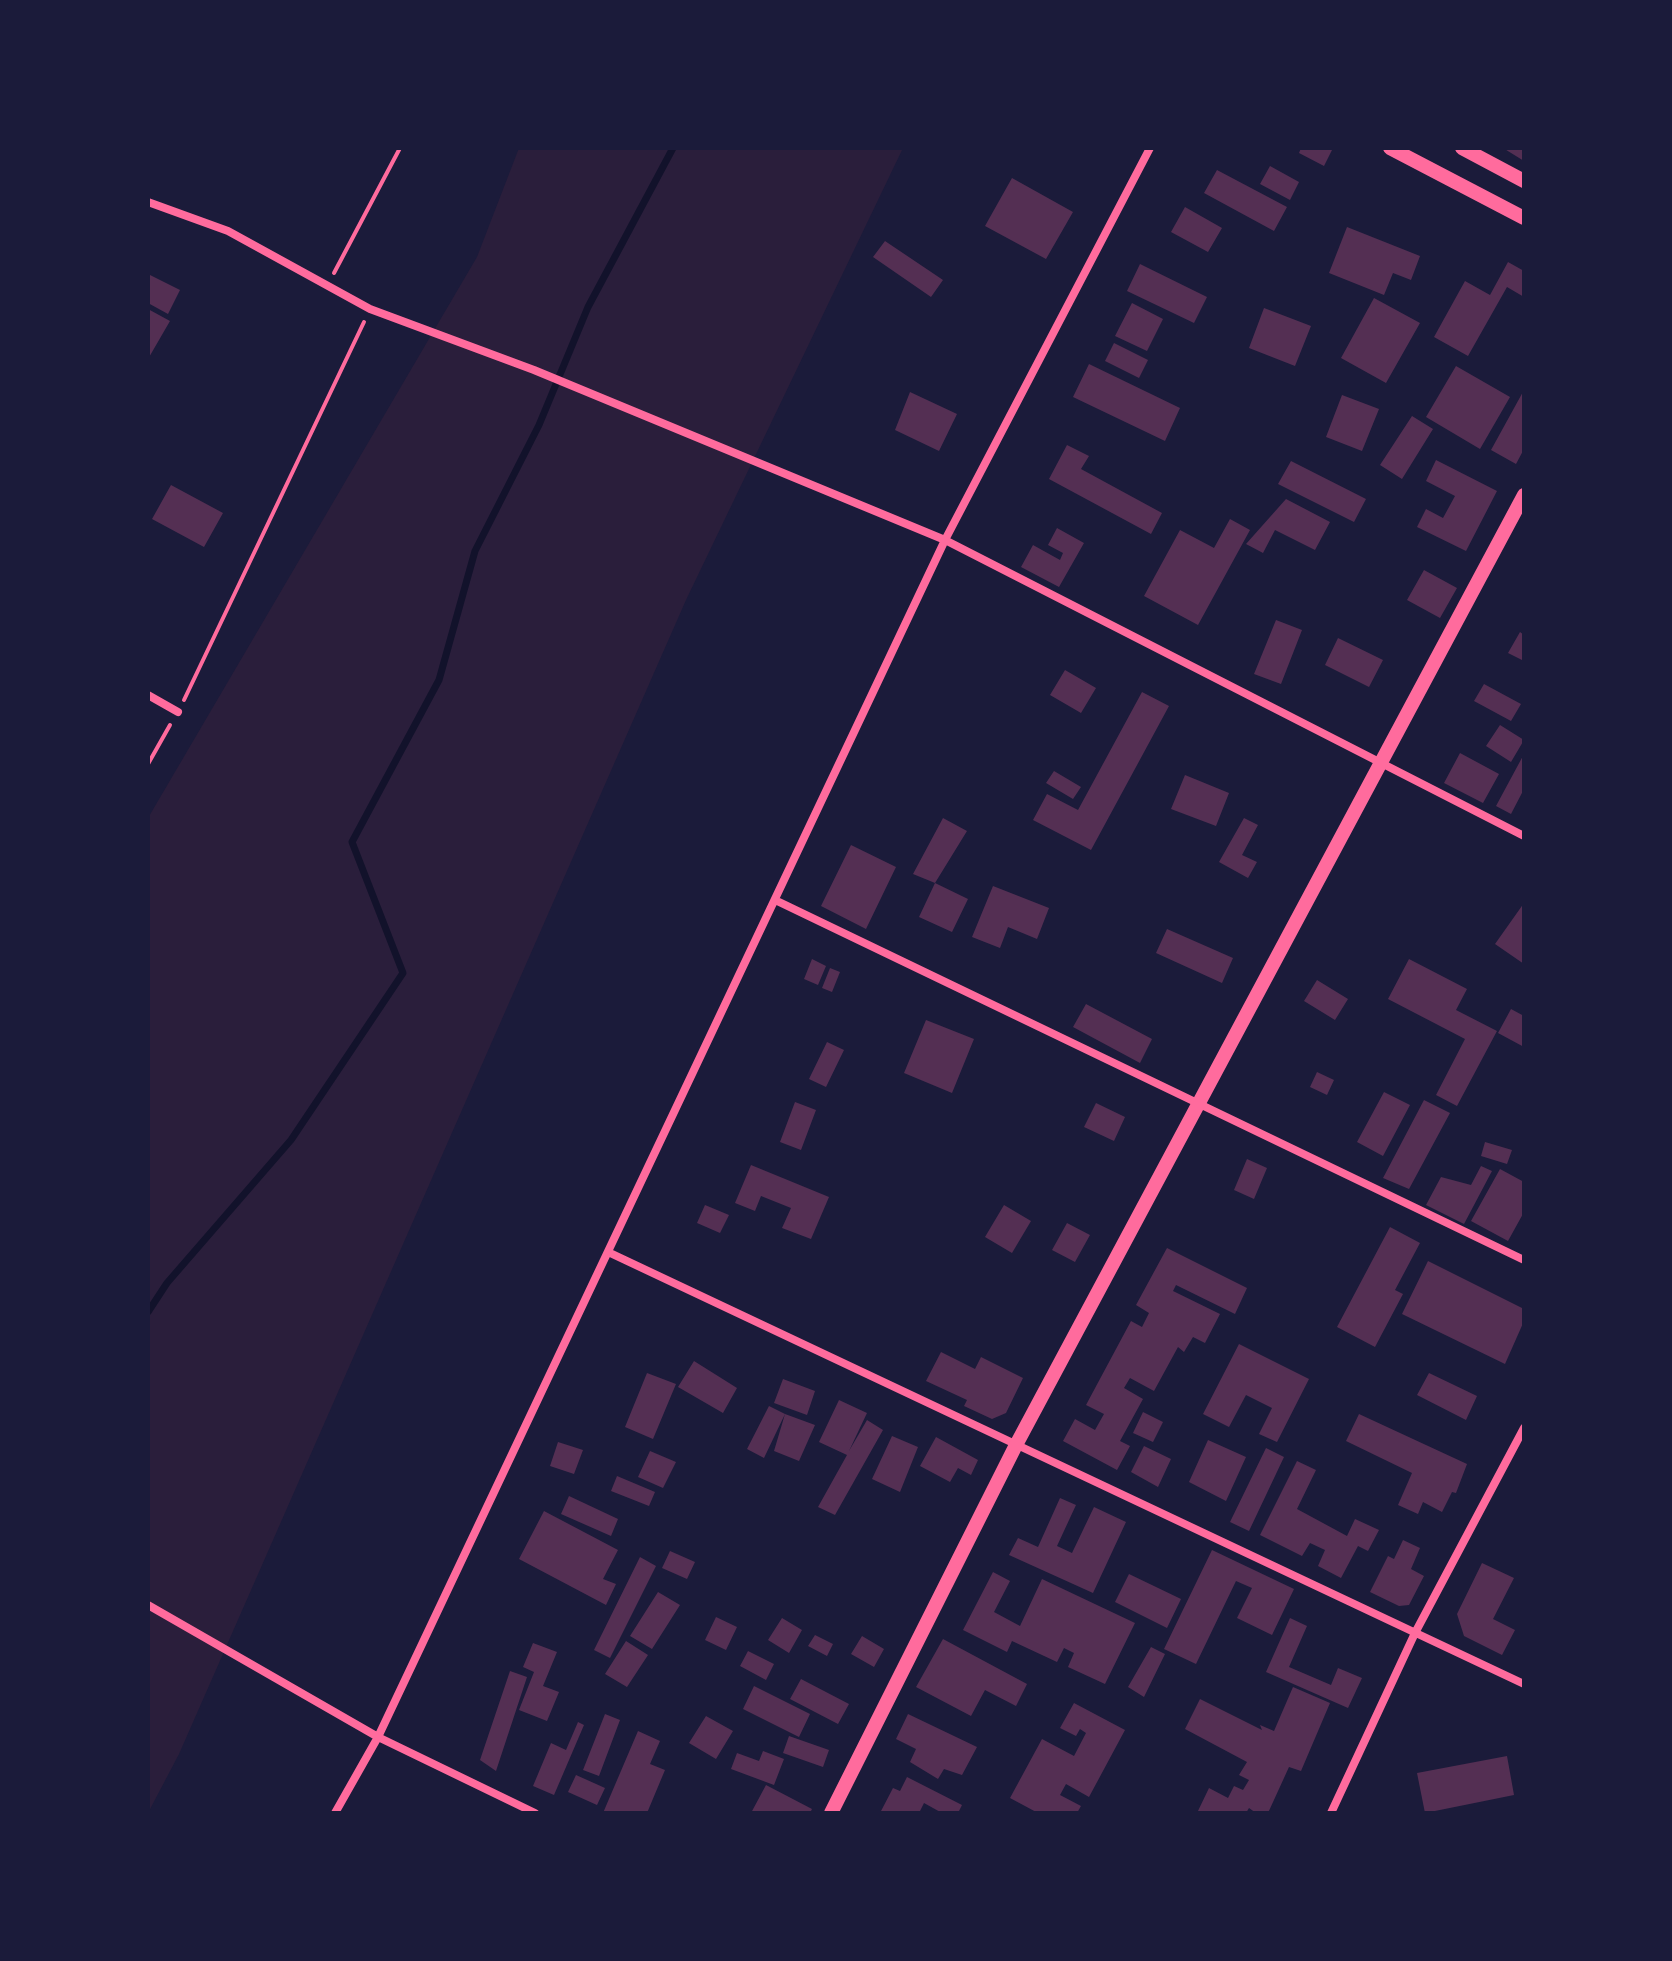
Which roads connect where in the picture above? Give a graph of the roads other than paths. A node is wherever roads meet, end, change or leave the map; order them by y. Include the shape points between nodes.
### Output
1 (1150, 148) edge
2 (1390, 148) edge
3 (1462, 148) edge
4 (1524, 181) edge
5 (148, 202) edge
6 (1524, 218) edge
7 (1524, 495) edge
8 (945, 540) junction
9 (148, 695) edge
10 (178, 712) road end
11 (1380, 763) junction
12 (1524, 836) edge
13 (775, 900) junction
14 (1198, 1103) junction
15 (608, 1252) junction
16 (1524, 1260) edge
17 (1524, 1428) edge
18 (1016, 1445) junction
19 (148, 1605) edge
20 (1415, 1633) junction
21 (1524, 1684) edge
22 (378, 1737) junction
23 (335, 1813) edge
24 (535, 1813) edge
25 (831, 1813) edge
26 (1331, 1813) edge

1 - 8 street
2 - 6 street
3 - 4 street
5 - 8 street via 228,231 370,309 534,370
7 - 11 street
8 - 11 street
8 - 13 street
9 - 10 street
11 - 12 street
11 - 14 street
13 - 14 street
13 - 15 street
14 - 16 street
14 - 18 street
15 - 18 street
15 - 22 street
17 - 20 street
18 - 20 street
18 - 25 street
19 - 22 street
20 - 21 street
20 - 26 street
22 - 23 street
22 - 24 street

